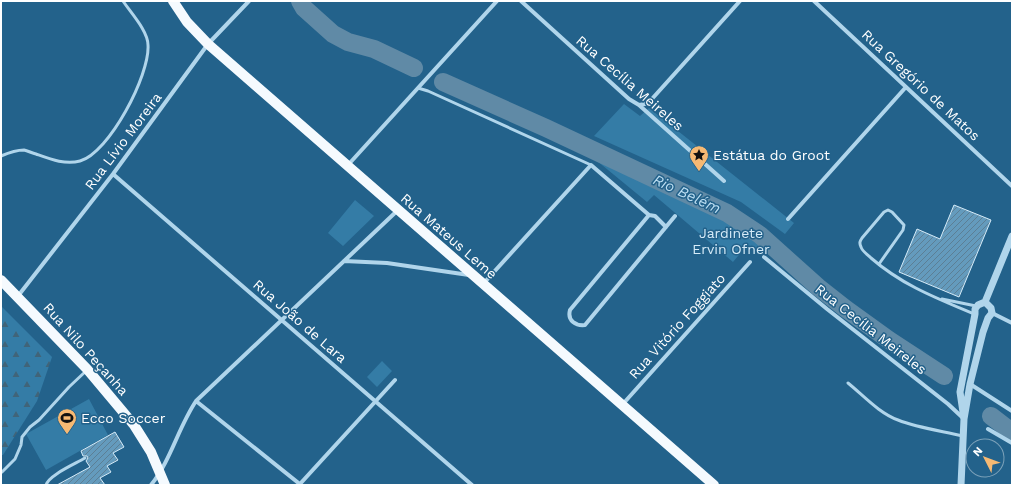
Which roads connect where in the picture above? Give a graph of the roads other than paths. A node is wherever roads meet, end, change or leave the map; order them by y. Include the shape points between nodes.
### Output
1 (123, 1) edge
2 (172, 1) edge
3 (249, 1) edge
4 (497, 1) edge
5 (521, 1) edge
6 (740, 1) edge
7 (814, 1) edge
8 (208, 44) junction
9 (906, 87) junction
10 (418, 88) junction
11 (639, 105) junction
12 (1, 156) edge
13 (591, 165) junction
14 (347, 166) junction
15 (113, 174) junction
16 (724, 182) dead end
17 (1012, 186) edge
18 (398, 210) junction
19 (650, 215) junction
20 (675, 216) dead end
21 (788, 219) dead end
22 (666, 227) junction
23 (1012, 236) edge
24 (764, 257) dead end
25 (344, 261) junction
26 (750, 262) dead end
27 (879, 264) junction
28 (474, 276) junction
29 (1, 280) edge
30 (483, 285) junction
31 (18, 296) junction
32 (934, 297) junction
33 (985, 302) junction
34 (976, 306) junction
35 (975, 314) junction
36 (990, 316) junction
37 (281, 319) junction
38 (1012, 323) edge
39 (87, 369) junction
40 (395, 380) dead end
41 (848, 383) dead end
42 (970, 384) junction
43 (196, 401) junction
44 (376, 401) junction
45 (622, 405) junction
46 (1012, 411) edge
47 (964, 419) junction
48 (988, 429) dead end
49 (963, 436) junction
50 (1012, 443) edge
51 (85, 458) dead end
52 (2, 472) edge
53 (160, 473) junction
54 (46, 485) edge
55 (151, 485) edge
56 (165, 485) edge
57 (300, 485) edge
58 (472, 485) edge
59 (714, 485) edge
60 (961, 485) edge

1 - 12 lane via 142,28 148,44 147,61 139,85 119,124 93,155 80,161 56,161 24,150
2 - 8 main road, Rua Mateus Leme
3 - 8 street, Rua Lívio Moreira
4 - 10 street
5 - 11 street, Rua Cecília Meireles via 629,99
6 - 11 street via 650,100
7 - 9 street, Rua Gregório de Matos
8 - 14 main road, Rua Mateus Leme
8 - 15 street, Rua Lívio Moreira
9 - 17 street, Rua Gregório de Matos
9 - 21 street
10 - 13 lane
10 - 14 street
11 - 16 street, Rua Cecília Meireles
13 - 19 street
13 - 30 street
14 - 18 main road, Rua Mateus Leme
15 - 31 street, Rua Lívio Moreira
15 - 37 street, Rua João de Lara
18 - 25 street
18 - 28 main road, Rua Mateus Leme
19 - 22 street via 655,216
19 - 22 street via 570,310 569,315 575,324 586,325
20 - 22 street
23 - 33 street
24 - 47 street, Rua Cecília Meireles
25 - 28 street via 387,263
25 - 37 street
26 - 45 street, Rua Vitório Foggiato
27 - 27 lane via 861,249 860,243 888,210 904,225
27 - 32 lane via 906,283
28 - 30 main road, Rua Mateus Leme
29 - 31 main road, Rua Nilo Peçanha
30 - 45 main road, Rua Mateus Leme
31 - 39 main road, Rua Nilo Peçanha
32 - 34 lane
32 - 35 lane
33 - 34 street
33 - 36 street via 991,308
34 - 35 street
35 - 36 street via 982,320
35 - 47 street via 960,392
36 - 38 street
36 - 42 street
37 - 43 street
37 - 44 street, Rua João de Lara
39 - 52 lane via 30,427 22,437 15,459
39 - 53 main road, Rua Nilo Peçanha via 134,425 151,452
40 - 44 street
41 - 49 lane via 896,420
42 - 46 street
42 - 47 street
43 - 53 street
43 - 57 street
44 - 57 street
44 - 58 street, Rua João de Lara
45 - 59 main road, Rua Mateus Leme
47 - 49 street
48 - 50 street
49 - 60 street
51 - 54 lane via 52,477
53 - 55 street
53 - 56 main road, Rua Nilo Peçanha

